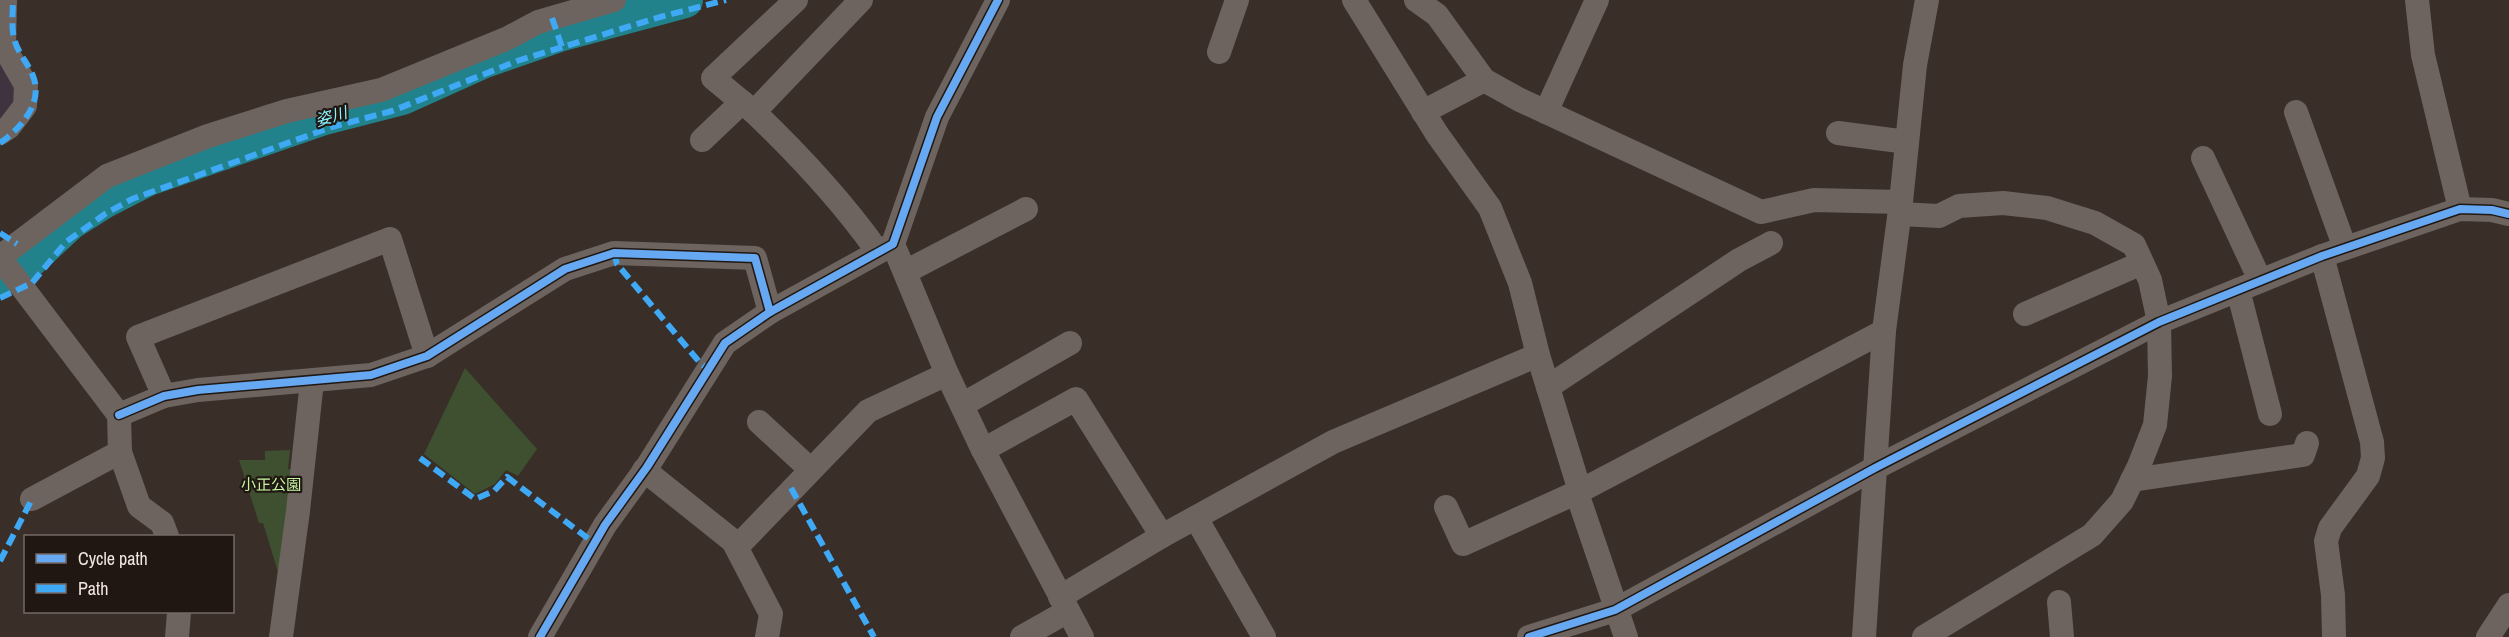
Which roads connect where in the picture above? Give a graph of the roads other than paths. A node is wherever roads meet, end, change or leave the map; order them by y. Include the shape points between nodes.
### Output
1 (5, 0) edge
2 (614, 0) edge
3 (796, 0) edge
4 (861, 0) edge
5 (998, 0) edge
6 (1237, 0) edge
7 (1354, 0) edge
8 (1416, 0) edge
9 (1597, 0) edge
10 (1927, 0) edge
11 (2417, 0) edge
12 (1220, 52) dead end
13 (1484, 80) junction
14 (748, 107) junction
15 (1423, 112) junction
16 (1546, 112) junction
17 (2296, 112) dead end
18 (0, 133) edge
19 (1838, 133) dead end
20 (702, 140) dead end
21 (1907, 142) junction
22 (2203, 158) dead end
23 (1900, 208) junction
24 (1026, 210) dead end
25 (2460, 210) junction
26 (2509, 214) edge
27 (1771, 243) dead end
28 (885, 248) junction
29 (2345, 248) junction
30 (2322, 256) junction
31 (0, 258) edge
32 (2142, 263) junction
33 (905, 272) junction
34 (2260, 280) junction
35 (2238, 290) junction
36 (770, 312) junction
37 (2025, 314) dead end
38 (2159, 322) junction
39 (1884, 331) junction
40 (1070, 343) dead end
41 (1538, 355) junction
42 (427, 356) junction
43 (947, 374) junction
44 (312, 381) junction
45 (1548, 387) junction
46 (164, 396) junction
47 (962, 405) junction
48 (118, 414) junction
49 (2270, 414) dead end
50 (759, 422) dead end
51 (2307, 444) dead end
52 (983, 450) junction
53 (120, 452) junction
54 (1875, 468) junction
55 (644, 470) junction
56 (810, 470) junction
57 (2132, 480) junction
58 (1580, 491) junction
59 (32, 499) dead end
60 (1446, 507) dead end
61 (1196, 518) junction
62 (166, 535) edge
63 (1162, 536) junction
64 (737, 547) junction
65 (2059, 602) dead end
66 (1064, 604) junction
67 (2509, 605) edge
68 (1615, 610) junction
69 (179, 613) edge
70 (177, 637) edge
71 (281, 637) edge
72 (540, 637) edge
73 (767, 637) edge
74 (1022, 637) edge
75 (1082, 637) edge
76 (1264, 637) edge
77 (1529, 637) edge
78 (1626, 637) edge
79 (1864, 637) edge
80 (1924, 637) edge
81 (2062, 637) edge
82 (2334, 637) edge
83 (2488, 637) edge

1 - 18 street via 3,47 26,85 25,106
2 - 31 street via 538,22 381,90 287,111 208,136 107,176
3 - 14 street via 713,78
4 - 14 street
5 - 28 street via 937,117
6 - 12 street
7 - 15 street
8 - 13 street via 1437,15
9 - 16 street
10 - 21 street
11 - 25 street via 2423,55
13 - 15 street
13 - 16 street
14 - 20 street
14 - 28 street via 798,154 863,230
15 - 41 street via 1490,208 1520,283
16 - 23 street via 1761,213 1814,200
17 - 29 street
19 - 21 street
21 - 23 street
22 - 34 street
23 - 32 street via 1939,216 1959,206 2003,203 2047,208 2095,223 2134,245
23 - 39 street
24 - 33 street
25 - 26 street
25 - 29 street
27 - 45 street via 1739,260
28 - 33 street
28 - 36 street
29 - 30 street
30 - 34 street
30 - 82 street via 2373,458 2368,476 2330,528 2326,541
31 - 48 street
32 - 37 street
32 - 38 street
33 - 43 street
34 - 35 street
35 - 38 street
35 - 49 street
36 - 42 street via 755,258 614,253 565,269
36 - 55 street via 726,343
38 - 54 street
38 - 57 street via 2160,376 2155,425
39 - 54 street
39 - 58 street
40 - 47 street
41 - 45 street
41 - 61 street via 1333,442
42 - 44 street via 371,375
42 - 46 street via 390,239 138,337
43 - 47 street
43 - 56 street via 868,411
44 - 46 street
44 - 71 street
45 - 58 street
46 - 48 street
47 - 52 street
48 - 53 street
50 - 56 street
51 - 57 street via 2303,455
52 - 63 street via 1076,399
52 - 66 street
53 - 59 street
53 - 62 street via 139,506 162,523
54 - 68 street
54 - 79 street
55 - 64 street
55 - 72 street via 605,525
56 - 64 street
57 - 80 street via 2122,501 2091,535
58 - 60 street via 1463,544
58 - 68 street via 1579,499
61 - 63 street
61 - 76 street
63 - 66 street
64 - 73 street via 771,614
65 - 81 street
66 - 74 street
66 - 75 street
67 - 83 street
68 - 77 street
68 - 78 street
69 - 70 street

